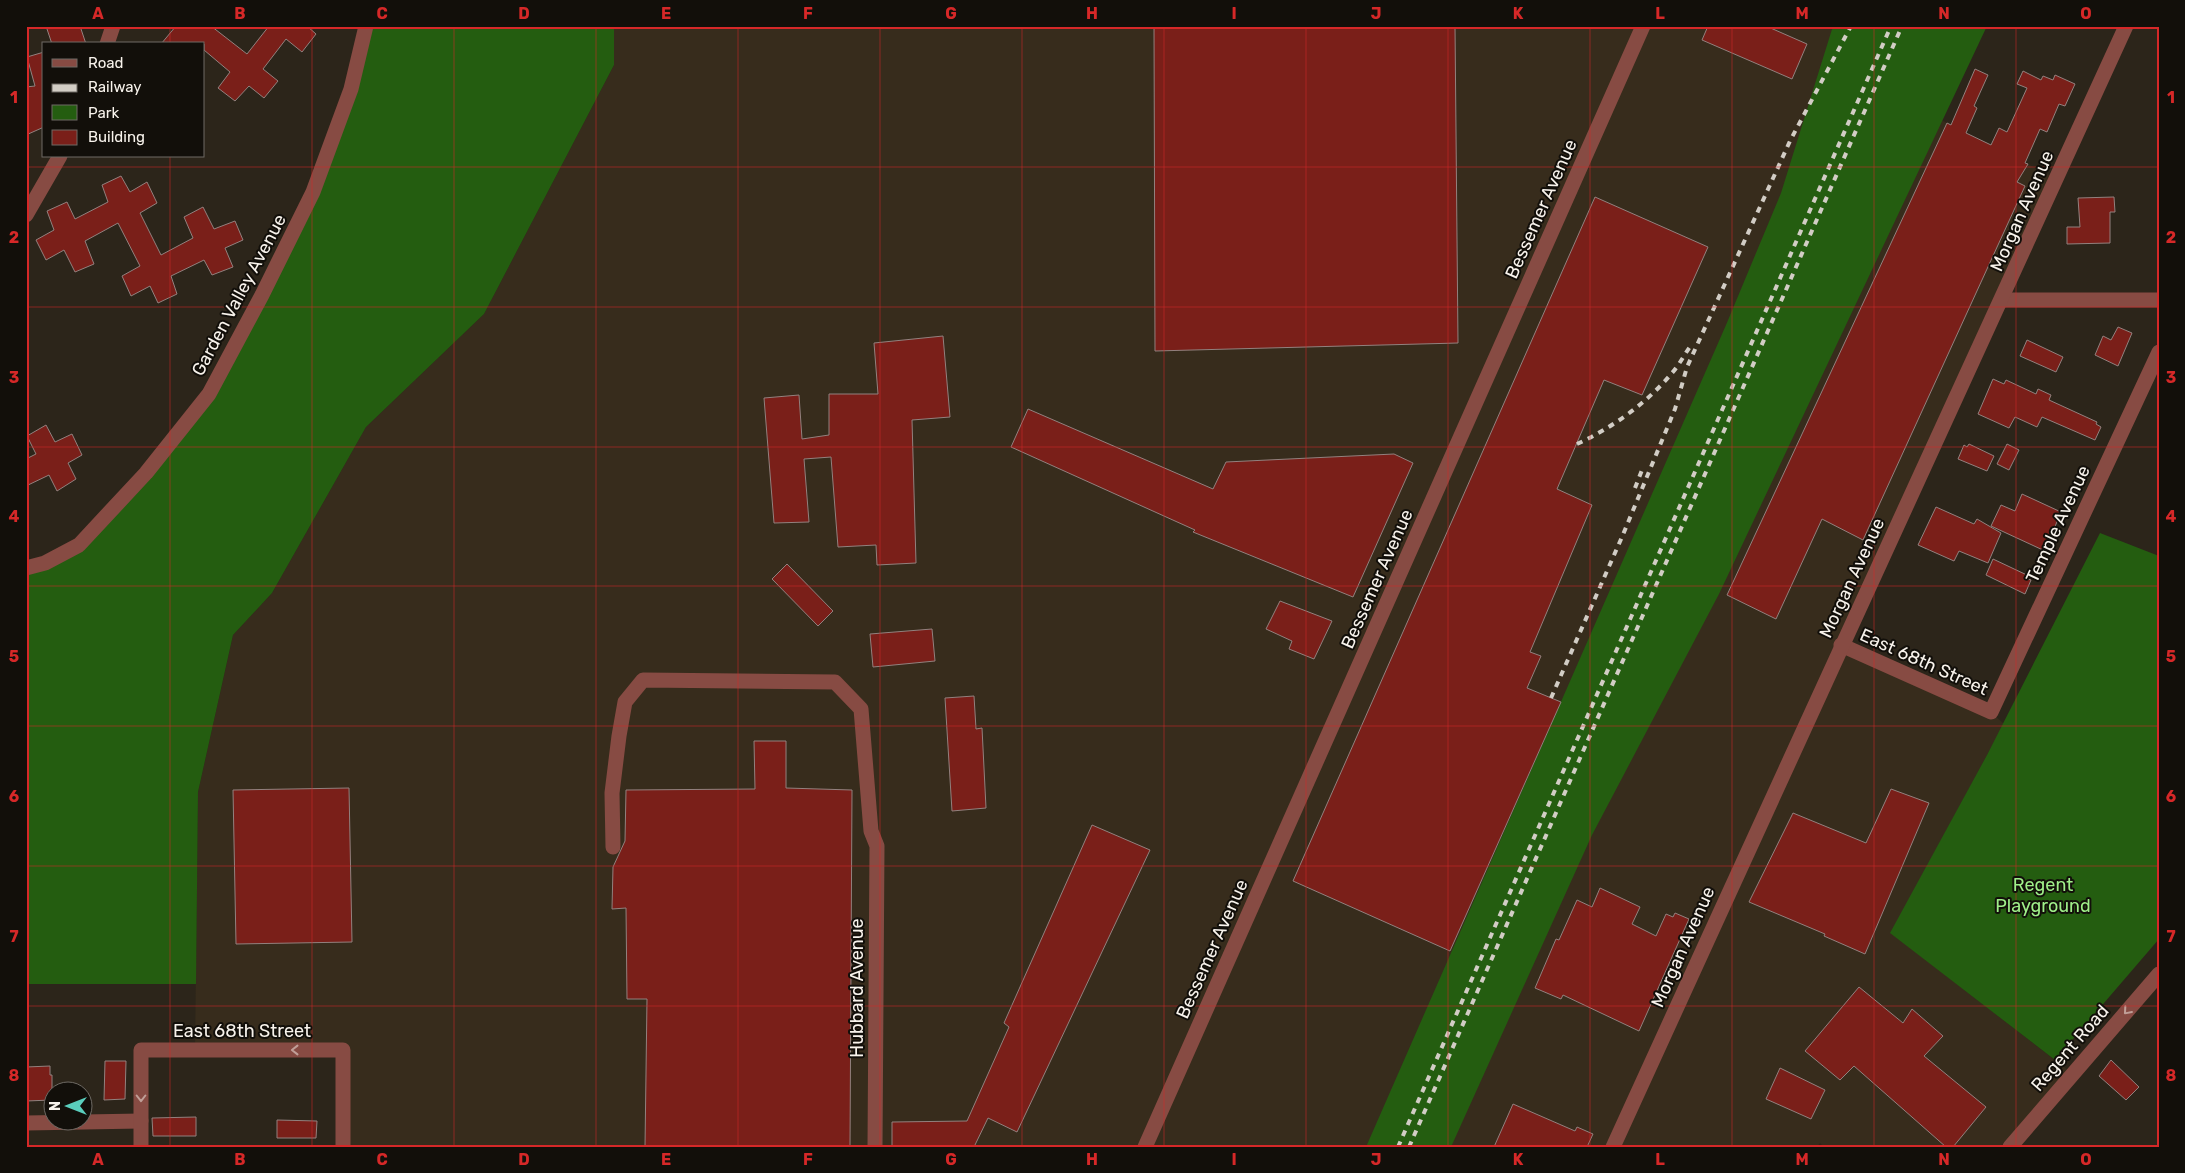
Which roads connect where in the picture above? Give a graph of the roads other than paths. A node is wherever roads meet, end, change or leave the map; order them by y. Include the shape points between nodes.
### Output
1 (113, 26) edge
2 (366, 26) edge
3 (1643, 26) edge
4 (2126, 26) edge
5 (108, 42) edge
6 (59, 158) edge
7 (26, 215) edge
8 (2002, 300) junction
9 (2159, 300) edge
10 (2159, 352) edge
11 (26, 568) edge
12 (1842, 645) junction
13 (1991, 712) joint
14 (613, 847) dead end
15 (2159, 974) edge
16 (141, 1121) junction
17 (26, 1122) edge
18 (141, 1147) edge
19 (343, 1147) edge
20 (875, 1147) edge
21 (1145, 1147) edge
22 (1613, 1147) edge
23 (2010, 1147) edge

1 - 5 street
2 - 11 street, Garden Valley Avenue via 351,89 313,192 208,394 146,473 79,545 45,563
3 - 21 street, Bessemer Avenue
4 - 8 street, Morgan Avenue
6 - 7 street
8 - 9 street
8 - 12 street, Morgan Avenue
10 - 13 street, Temple Avenue
12 - 13 street, East 68th Street
12 - 22 street, Morgan Avenue
14 - 20 street, Hubbard Avenue via 612,793 625,702 642,680 836,682 861,709 870,831 877,846
15 -> 23 street, Regent Road
16 - 17 street
16 - 18 street
19 -> 16 street, East 68th Street via 343,1050 141,1050

